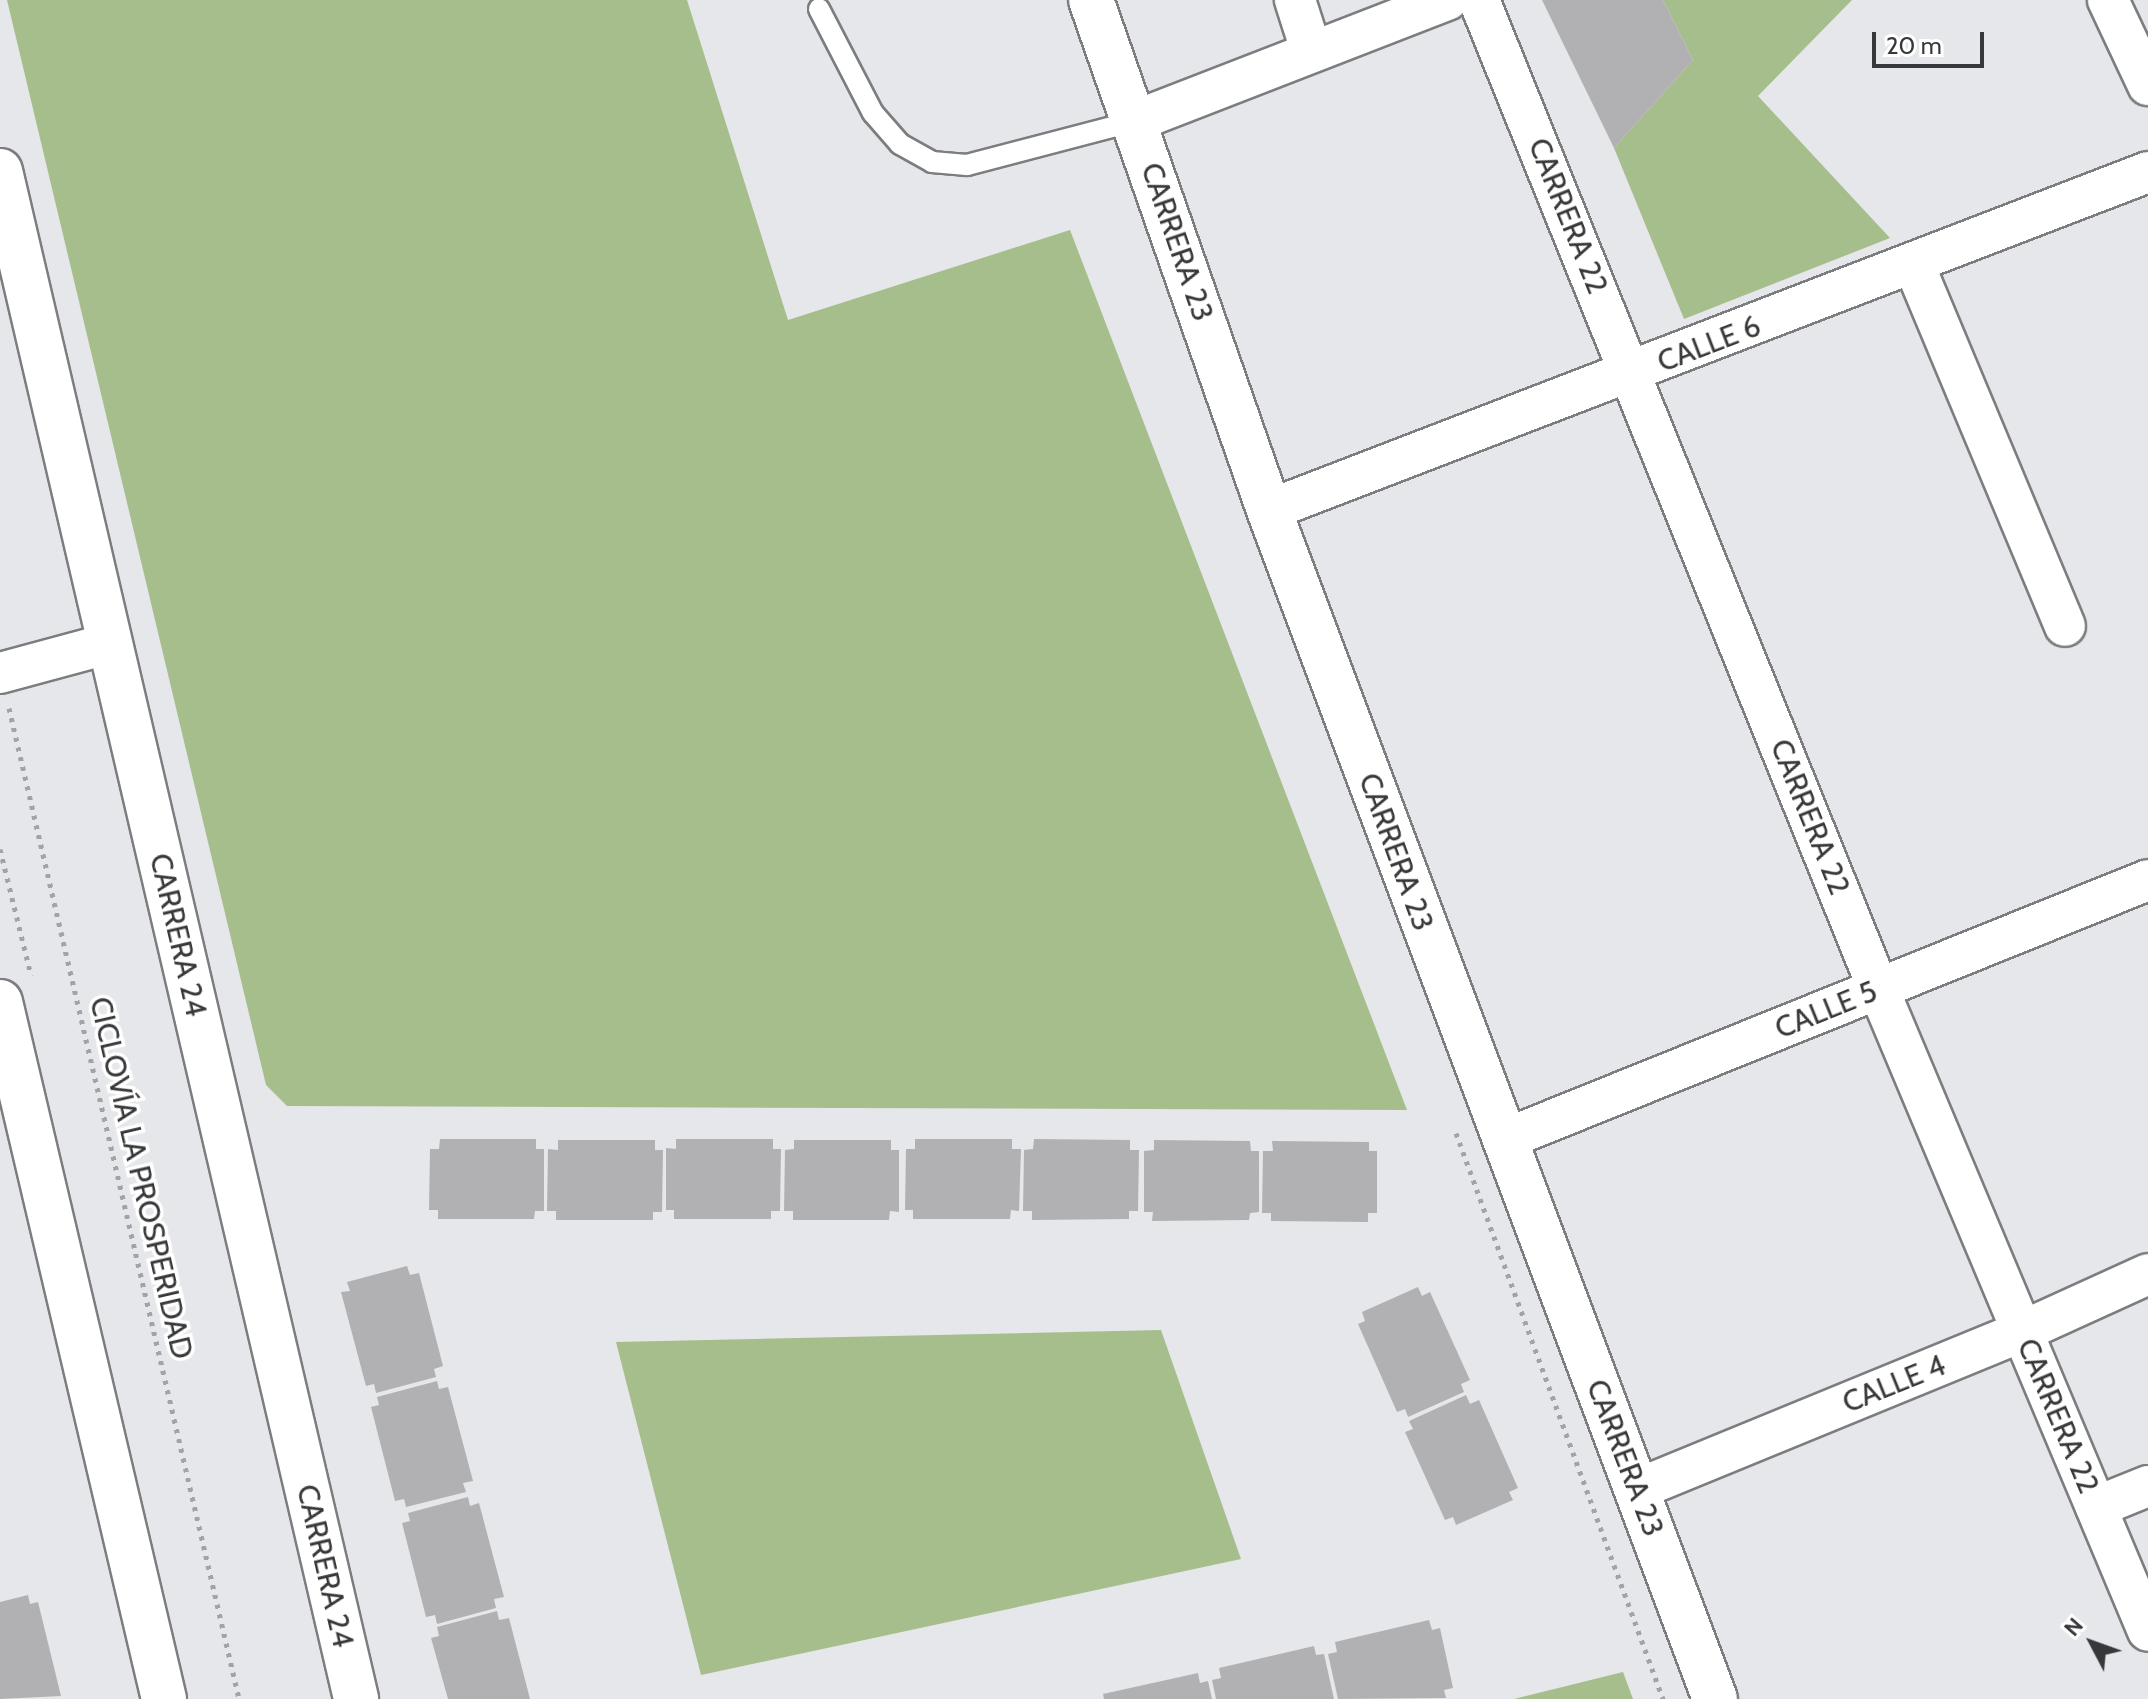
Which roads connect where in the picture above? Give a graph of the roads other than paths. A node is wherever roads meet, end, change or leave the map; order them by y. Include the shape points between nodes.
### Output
1 (1091, 0) edge
2 (1295, 0) edge
3 (1447, 0) edge
4 (1479, 0) edge
5 (2108, 0) edge
6 (819, 9) dead end
7 (1311, 50) junction
8 (2148, 85) edge
9 (1135, 121) junction
10 (0, 171) edge
11 (2148, 172) edge
12 (1914, 265) junction
13 (1632, 374) junction
14 (1269, 510) junction
15 (2065, 626) dead end
16 (111, 643) junction
17 (1, 673) edge
18 (2148, 880) edge
19 (1878, 988) junction
20 (0, 1002) edge
21 (1503, 1140) junction
22 (2148, 1274) edge
23 (2023, 1331) junction
24 (2148, 1486) edge
25 (1638, 1489) junction
26 (2096, 1507) junction
27 (2148, 1631) edge
28 (164, 1699) edge
29 (356, 1699) edge
30 (1715, 1699) edge

1 - 9 street, CARRERA 23
2 - 7 street
3 - 7 street
4 - 13 street, CARRERA 22
5 - 8 street
6 - 9 lane via 873,113 900,144 932,162 967,165
7 - 9 street
9 - 14 street, CARRERA 23
10 - 16 street, CARRERA 24
11 - 12 street, CALLE 6
12 - 13 street, CALLE 6
12 - 15 street
13 - 14 street, CALLE 6
13 - 19 street, CARRERA 22
14 - 21 street, CARRERA 23
16 - 17 street
16 - 29 street, CARRERA 24
18 - 19 street, CALLE 5
19 - 21 street, CALLE 5
19 - 23 street, CARRERA 22
20 - 28 street
21 - 25 street, CARRERA 23
22 - 23 street, CALLE 4
23 - 25 street, CALLE 4
23 - 26 street, CARRERA 22
24 - 26 street
25 - 30 street, CARRERA 23
26 - 27 street, CARRERA 22

